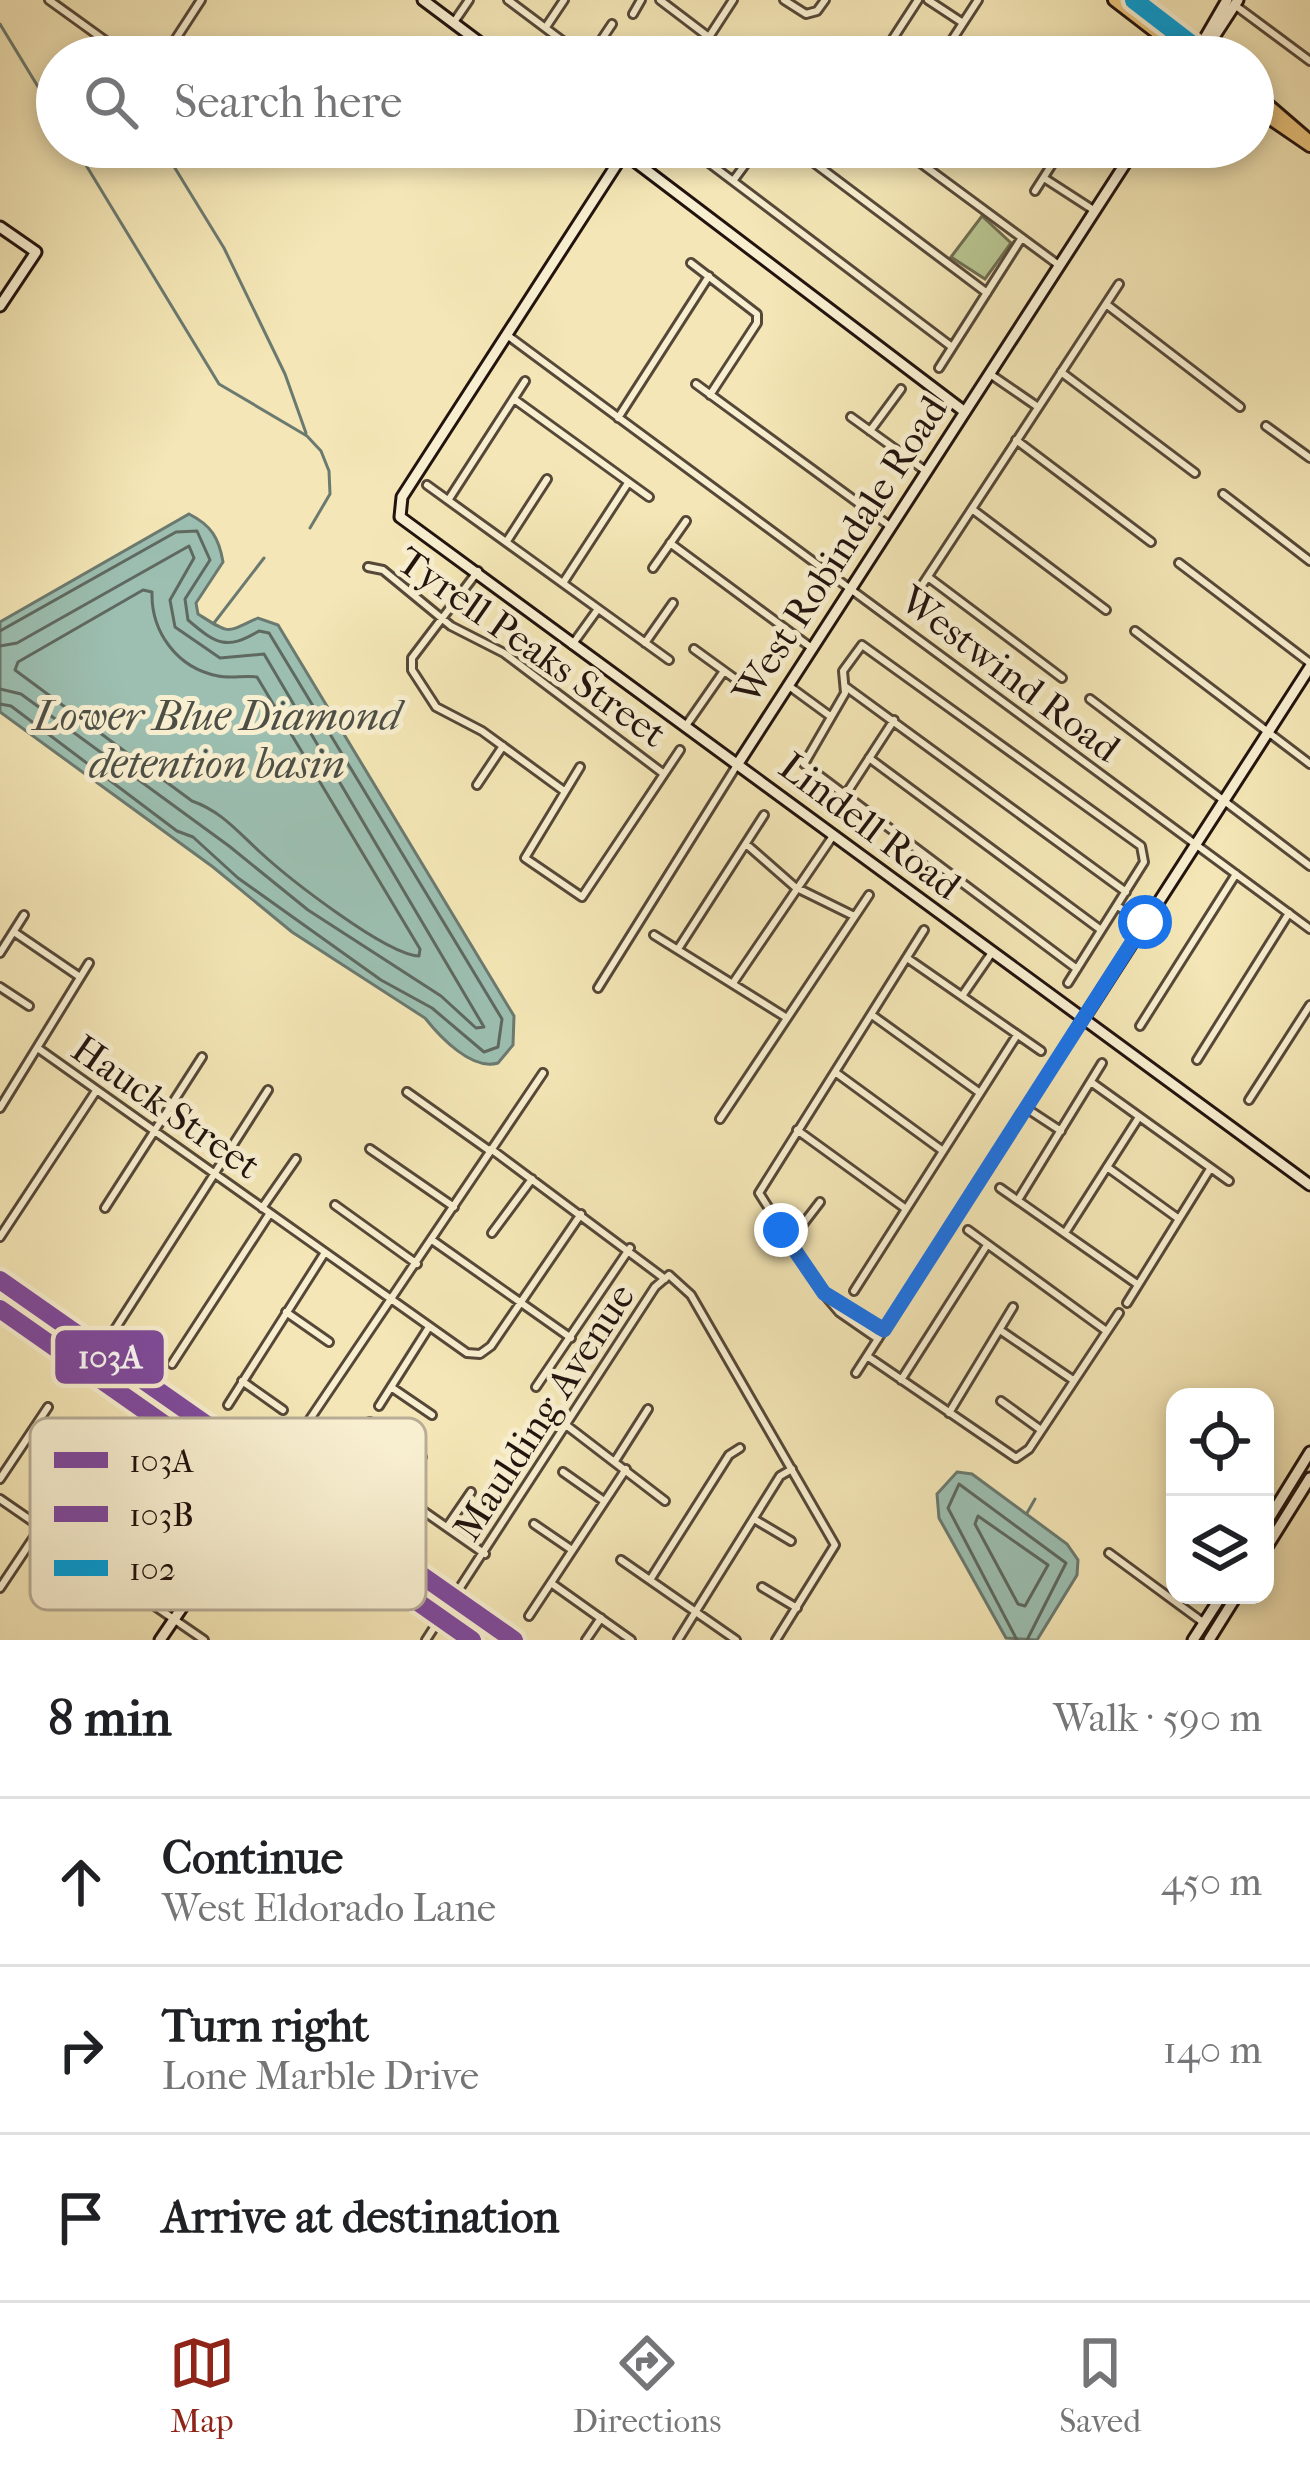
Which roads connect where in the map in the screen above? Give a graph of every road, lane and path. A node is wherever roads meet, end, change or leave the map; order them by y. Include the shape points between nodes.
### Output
1 (49, 0) edge
2 (201, 0) edge
3 (423, 0) edge
4 (469, 0) edge
5 (508, 0) edge
6 (564, 0) edge
7 (641, 0) edge
8 (660, 0) edge
9 (733, 0) edge
10 (784, 0) edge
11 (825, 0) edge
12 (918, 0) edge
13 (928, 0) edge
14 (978, 0) edge
15 (1114, 0) edge
16 (1134, 0) edge
17 (1233, 2) edge
18 (633, 14) dead end
19 (454, 22) junction
20 (963, 23) junction
21 (612, 24) dead end
22 (546, 28) junction
23 (99, 36) edge
24 (178, 36) edge
25 (472, 36) edge
26 (557, 36) edge
27 (603, 36) edge
28 (708, 36) edge
29 (710, 36) edge
30 (895, 36) edge
31 (955, 36) edge
32 (1168, 36) edge
33 (1175, 36) edge
34 (1214, 36) edge
35 (1310, 61) edge
36 (1274, 111) edge
37 (1274, 120) edge
38 (1310, 143) edge
39 (610, 168) edge
40 (647, 168) edge
41 (716, 168) edge
42 (743, 168) edge
43 (821, 168) edge
44 (928, 168) edge
45 (1050, 168) edge
46 (1123, 168) edge
47 (1044, 178) junction
48 (733, 181) junction
49 (1035, 191) dead end
50 (1095, 211) junction
51 (0, 227) edge
52 (1022, 238) junction
53 (691, 263) dead end
54 (1060, 266) junction
55 (709, 276) junction
56 (1118, 284) dead end
57 (987, 292) junction
58 (1106, 304) junction
59 (0, 306) edge
60 (505, 334) junction
61 (952, 347) junction
62 (939, 368) dead end
63 (1061, 372) junction
64 (990, 374) junction
65 (525, 381) dead end
66 (696, 384) dead end
67 (901, 389) dead end
68 (710, 395) junction
69 (514, 399) junction
70 (1240, 406) dead end
71 (1038, 407) junction
72 (965, 412) junction
73 (851, 417) dead end
74 (618, 418) junction
75 (1266, 426) dead end
76 (870, 431) junction
77 (1016, 440) junction
78 (1310, 458) edge
79 (926, 472) junction
80 (1196, 473) dead end
81 (548, 479) dead end
82 (628, 483) junction
83 (427, 485) dead end
84 (1223, 494) dead end
85 (649, 497) dead end
86 (448, 500) junction
87 (972, 508) junction
88 (686, 521) dead end
89 (891, 527) junction
90 (506, 542) junction
91 (1151, 542) dead end
92 (670, 544) junction
93 (1310, 560) edge
94 (1179, 563) dead end
95 (368, 567) dead end
96 (653, 568) dead end
97 (478, 571) junction
98 (928, 577) junction
99 (562, 583) junction
100 (851, 589) junction
101 (915, 596) dead end
102 (673, 602) dead end
103 (598, 609) junction
104 (1106, 610) dead end
105 (441, 619) junction
106 (1135, 631) dead end
107 (646, 643) junction
108 (572, 645) junction
109 (694, 649) dead end
110 (813, 649) junction
111 (669, 660) dead end
112 (1310, 665) edge
113 (724, 671) junction
114 (1062, 678) dead end
115 (789, 686) junction
116 (845, 687) junction
117 (756, 694) dead end
118 (1090, 699) dead end
119 (830, 716) junction
120 (894, 720) junction
121 (685, 727) junction
122 (1268, 732) junction
123 (503, 746) junction
124 (680, 750) dead end
125 (869, 758) junction
126 (1310, 764) edge
127 (737, 765) junction
128 (580, 767) dead end
129 (664, 774) junction
130 (477, 785) dead end
131 (564, 791) junction
132 (844, 796) junction
133 (1224, 800) junction
134 (764, 815) dead end
135 (833, 836) junction
136 (746, 844) junction
137 (1196, 844) junction
138 (1310, 866) edge
139 (1236, 874) junction
140 (795, 887) junction
141 (1126, 892) junction
142 (869, 895) dead end
143 (1117, 905) junction
144 (1289, 913) junction
145 (24, 915) dead end
146 (854, 916) junction
147 (1145, 922) junction
148 (1310, 928) edge
149 (1101, 930) junction
150 (924, 931) dead end
151 (14, 932) junction
152 (654, 935) dead end
153 (678, 949) junction
154 (0, 953) edge
155 (991, 954) junction
156 (907, 958) junction
157 (89, 963) dead end
158 (1077, 969) junction
159 (80, 977) junction
160 (733, 983) junction
161 (1068, 983) dead end
162 (0, 987) edge
163 (598, 988) dead end
164 (962, 996) junction
165 (1310, 1005) edge
166 (28, 1006) dead end
167 (872, 1015) junction
168 (787, 1018) junction
169 (1082, 1022) junction
170 (1140, 1026) dead end
171 (1017, 1035) junction
172 (38, 1049) junction
173 (1041, 1052) dead end
174 (202, 1057) dead end
175 (1197, 1060) dead end
176 (1102, 1063) dead end
177 (544, 1072) dead end
178 (835, 1072) junction
179 (1091, 1082) junction
180 (268, 1090) dead end
181 (96, 1091) junction
182 (406, 1092) dead end
183 (980, 1094) junction
184 (1250, 1100) dead end
185 (0, 1108) edge
186 (1026, 1108) junction
187 (1139, 1117) junction
188 (720, 1119) dead end
189 (797, 1130) junction
190 (1061, 1131) junction
191 (154, 1132) junction
192 (370, 1149) dead end
193 (490, 1150) junction
194 (943, 1151) junction
195 (296, 1159) dead end
196 (1107, 1167) junction
197 (1210, 1169) junction
198 (212, 1174) junction
199 (532, 1179) junction
200 (1229, 1180) dead end
201 (1310, 1185) edge
202 (1000, 1188) dead end
203 (1018, 1200) junction
204 (820, 1202) dead end
205 (335, 1205) dead end
206 (454, 1207) junction
207 (104, 1208) dead end
208 (906, 1209) junction
209 (266, 1210) junction
210 (580, 1214) junction
211 (1179, 1219) junction
212 (968, 1230) dead end
213 (492, 1233) dead end
214 (1065, 1233) junction
215 (0, 1237) edge
216 (432, 1240) junction
217 (790, 1241) junction
218 (987, 1245) junction
219 (630, 1248) junction
220 (324, 1254) junction
221 (417, 1264) junction
222 (667, 1277) junction
223 (0, 1280) edge
224 (1137, 1284) junction
225 (854, 1292) dead end
226 (391, 1302) junction
227 (833, 1302) junction
228 (521, 1303) junction
229 (1127, 1303) dead end
230 (1013, 1307) dead end
231 (286, 1312) junction
232 (1119, 1313) dead end
233 (429, 1327) junction
234 (884, 1330) junction
235 (1000, 1330) junction
236 (1106, 1331) junction
237 (571, 1338) junction
238 (878, 1339) junction
239 (328, 1342) dead end
240 (103, 1348) junction
241 (867, 1356) junction
242 (172, 1364) dead end
243 (856, 1373) dead end
244 (901, 1380) junction
245 (1073, 1380) junction
246 (242, 1381) junction
247 (391, 1387) junction
248 (536, 1388) dead end
249 (1001, 1401) dead end
250 (227, 1405) dead end
251 (379, 1406) dead end
252 (48, 1407) dead end
253 (648, 1409) dead end
254 (283, 1410) dead end
255 (949, 1413) junction
256 (432, 1415) dead end
257 (41, 1418) edge
258 (201, 1418) edge
259 (311, 1418) edge
260 (566, 1425) junction
261 (1041, 1430) junction
262 (30, 1434) edge
263 (740, 1448) dead end
264 (1310, 1452) edge
265 (615, 1461) junction
266 (626, 1468) junction
267 (793, 1469) junction
268 (563, 1472) dead end
269 (1310, 1478) edge
270 (0, 1479) edge
271 (471, 1492) dead end
272 (0, 1499) edge
273 (604, 1501) junction
274 (665, 1501) dead end
275 (1274, 1510) edge
276 (426, 1513) edge
277 (754, 1519) junction
278 (30, 1521) edge
279 (534, 1524) dead end
280 (447, 1527) junction
281 (1274, 1536) edge
282 (791, 1541) dead end
283 (30, 1543) edge
284 (572, 1550) junction
285 (1109, 1553) dead end
286 (484, 1554) junction
287 (621, 1560) dead end
288 (426, 1577) edge
289 (650, 1580) junction
290 (551, 1583) junction
291 (762, 1587) dead end
292 (0, 1588) edge
293 (456, 1598) junction
294 (1216, 1604) edge
295 (1231, 1604) edge
296 (797, 1609) junction
297 (161, 1610) edge
298 (180, 1610) edge
299 (695, 1612) junction
300 (529, 1616) dead end
301 (601, 1618) junction
302 (174, 1619) junction
303 (1204, 1623) junction
304 (160, 1640) edge
305 (204, 1640) edge
306 (426, 1640) edge
307 (514, 1640) edge
308 (586, 1640) edge
309 (631, 1640) edge
310 (678, 1640) edge
311 (736, 1640) edge
312 (776, 1640) edge
313 (1193, 1640) edge
314 (1208, 1640) edge

1 - 23 street
2 - 24 street
3 - 19 street
4 - 19 street
5 - 22 street
6 - 22 street
7 - 18 street
8 - 28 street
9 - 29 street
10 - 11 street via 813,14
12 - 30 street
13 - 20 street
14 - 20 street
15 - 32 main road
16 - 33 main road
17 - 34 street
17 - 35 street
19 - 25 street
20 - 31 street
21 - 27 street
22 - 26 street
36 - 38 main road
37 - 38 main road
39 - 60 street
40 - 72 street
41 - 48 street
42 - 48 street
43 - 57 street
44 - 52 street
45 - 47 street
46 - 50 street, West Robindale Road
47 - 49 street
47 - 50 street
48 - 61 street
50 - 54 street, West Robindale Road
51 - 59 street via 36,252
52 - 54 street
52 - 57 street
53 - 55 street
54 - 64 street, West Robindale Road
55 - 68 street via 757,314
55 - 74 street
56 - 58 street
57 - 61 street
58 - 63 street
58 - 70 street
60 - 74 street, Westwind Road
60 - 97 street, Lindell Road via 398,512
61 - 62 street
63 - 71 street
63 - 80 street
64 - 71 street
64 - 72 street, West Robindale Road
65 - 69 street
66 - 68 street
67 - 76 street
68 - 89 street
69 - 82 street
69 - 86 street
71 - 77 street
72 - 79 street, West Robindale Road
73 - 76 street
74 - 100 street, Westwind Road
75 - 78 street
76 - 79 street
77 - 87 street
77 - 91 street
79 - 89 street, West Robindale Road
81 - 90 street
82 - 85 street
82 - 99 street
83 - 86 street
84 - 93 street
86 - 90 street
87 - 98 street
87 - 104 street
88 - 92 street
89 - 100 street, West Robindale Road
90 - 99 street
92 - 96 street
92 - 110 street
94 - 112 street
95 - 105 street, Tyrell Peaks Street via 394,578
97 - 105 street
97 - 108 street, Lindell Road
98 - 101 street
98 - 114 street
99 - 103 street
100 - 110 street, West Robindale Road
100 - 137 street, Westwind Road
102 - 107 street
103 - 107 street
103 - 108 street
105 - 123 street via 411,664 436,707
105 - 129 street, Tyrell Peaks Street via 504,653
106 - 122 street
107 - 111 street
108 - 121 street, Lindell Road
109 - 113 street
110 - 115 street, West Robindale Road
112 - 122 street
113 - 117 street
113 - 121 street
115 - 119 street
115 - 127 street, West Robindale Road
116 - 119 street
116 - 120 street
116 - 141 street via 843,671 862,645 1012,750 1145,854
118 - 133 street
119 - 132 street via 804,764
120 - 125 street
120 - 141 street
121 - 127 street, Lindell Road
122 - 126 street
122 - 133 street
123 - 130 street
123 - 131 street
124 - 129 street
125 - 132 street
125 - 149 street
127 - 135 street, Lindell Road
127 - 163 street, West Robindale Road
128 - 131 street
129 - 131 street via 582,897 525,858
132 - 158 street
133 - 137 street
133 - 138 street
134 - 136 street
135 - 140 street
135 - 155 street, Lindell Road
136 - 140 street
136 - 153 street
137 - 139 street, Westwind Road
137 - 147 street
139 - 144 street, Westwind Road
139 - 170 street
140 - 146 street
140 - 160 street
141 - 143 street
142 - 146 street
143 - 147 street
143 - 149 street
144 - 148 street, Westwind Road
144 - 175 street
145 - 151 street
146 - 168 street
147 - 169 street
149 - 158 street
150 - 156 street
151 - 154 street
151 - 159 street
152 - 153 street
153 - 160 street
155 - 164 street
155 - 169 street, Lindell Road
156 - 164 street
156 - 167 street
157 - 159 street
158 - 161 street
159 - 172 street
160 - 168 street
162 - 166 street
164 - 171 street
165 - 184 street
167 - 178 street
167 - 183 street
168 - 188 street
169 - 186 street
169 - 201 street, Lindell Road
171 - 173 street
171 - 183 street
172 - 181 street, Hauck Street
172 - 185 street
174 - 191 street
176 - 179 street
177 - 193 street
178 - 189 street
178 - 194 street
179 - 187 street
179 - 190 street
180 - 198 street
181 - 191 street, Hauck Street
181 - 215 street
182 - 193 street
183 - 194 street
186 - 190 street
186 - 234 street
187 - 196 street
187 - 197 street
189 - 208 street
189 - 217 street via 759,1193
190 - 203 street
191 - 198 street, Hauck Street
191 - 207 street
192 - 206 street
193 - 199 street
193 - 206 street
194 - 208 street
195 - 209 street, Hauck Street
196 - 211 street
196 - 214 street
197 - 200 street
197 - 211 street
198 - 209 street, Hauck Street
198 - 240 street
199 - 210 street
199 - 213 street
202 - 203 street
203 - 214 street
204 - 217 street
205 - 221 street
206 - 216 street
208 - 225 street
209 - 220 street, Hauck Street
209 - 242 street
210 - 219 street
210 - 228 street
211 - 224 street
212 - 218 street
214 - 224 street
216 - 221 street
216 - 228 street
217 - 227 street
218 - 236 street
218 - 244 street
219 - 222 street
219 - 237 street
220 - 226 street, Hauck Street
220 - 231 street
221 - 226 street
222 - 260 street, Maulding Avenue
222 - 267 street via 691,1295
223 - 240 main road
224 - 229 street
226 - 233 street, Hauck Street
226 - 259 street
227 - 234 street
227 - 238 street
228 - 233 street, Hauck Street via 480,1354
228 - 237 street
230 - 235 street
231 - 239 street
231 - 246 street
232 - 236 street
233 - 247 street
234 - 238 street
235 - 245 street
235 - 255 street
236 - 245 street
237 - 248 street
238 - 241 street
240 - 258 main road
241 - 243 street
241 - 244 street
244 - 255 street
245 - 261 street
246 - 250 street
246 - 254 street
247 - 251 street
247 - 256 street
249 - 261 street
252 - 257 street
253 - 265 street
255 - 261 street via 1016,1458
260 - 265 street
260 - 286 street, Maulding Avenue
262 - 270 street
263 - 289 street
264 - 275 street
265 - 266 street
266 - 273 street
266 - 274 street
267 - 277 street
267 - 296 street via 835,1545
268 - 273 street
269 - 281 street
271 - 280 street
272 - 278 street
273 - 284 street
276 - 280 street
277 - 282 street
277 - 299 street
279 - 284 street
280 - 286 street
283 - 292 street
284 - 290 street
285 - 303 street
286 - 293 street, Maulding Avenue
287 - 289 street
288 - 293 main road
289 - 299 street
290 - 300 street
290 - 301 street
291 - 296 street
293 - 306 street, Maulding Avenue
293 - 307 main road
294 - 303 street
295 - 314 street
296 - 312 street
297 - 302 street
298 - 302 street
299 - 310 street
299 - 311 street
301 - 308 street
301 - 309 street
302 - 304 street
302 - 305 street
303 - 313 street

